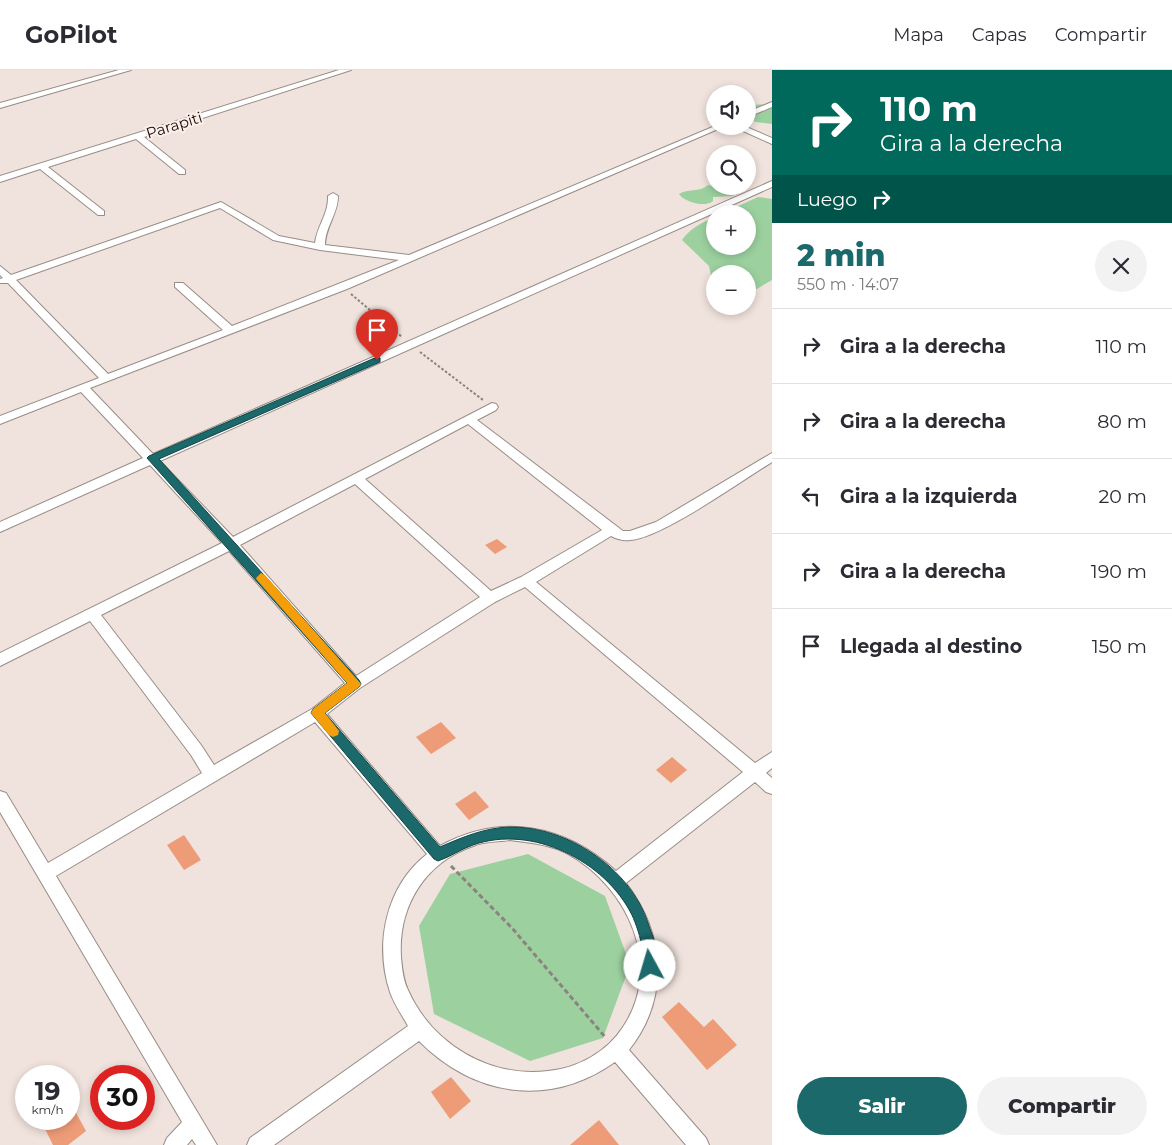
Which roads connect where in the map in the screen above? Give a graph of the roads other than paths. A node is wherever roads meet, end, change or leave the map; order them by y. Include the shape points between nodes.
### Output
1 (127, 70) edge
2 (347, 70) edge
3 (772, 104) edge
4 (0, 106) edge
5 (756, 111) edge
6 (706, 132) edge
7 (756, 134) edge
8 (138, 136) junction
9 (772, 141) edge
10 (42, 166) junction
11 (182, 172) dead end
12 (0, 179) edge
13 (772, 184) edge
14 (333, 196) dead end
15 (101, 212) dead end
16 (320, 247) junction
17 (410, 258) junction
18 (0, 269) edge
19 (5, 281) edge
20 (179, 285) dead end
21 (230, 330) junction
22 (106, 379) junction
23 (83, 387) junction
24 (492, 407) dead end
25 (470, 419) junction
26 (0, 420) edge
27 (772, 457) edge
28 (152, 458) junction
29 (356, 478) junction
30 (0, 527) edge
31 (611, 530) junction
32 (231, 544) junction
33 (526, 581) junction
34 (490, 598) junction
35 (92, 614) junction
36 (0, 660) edge
37 (355, 684) junction
38 (317, 713) junction
39 (772, 759) edge
40 (754, 772) junction
41 (212, 775) junction
42 (772, 787) edge
43 (0, 798) edge
44 (438, 855) junction
45 (45, 873) junction
46 (616, 881) junction
47 (420, 1029) junction
48 (617, 1050) junction
49 (194, 1123) junction
50 (174, 1145) edge
51 (207, 1145) edge
52 (257, 1145) edge
53 (699, 1145) edge

1 - 4 street
2 - 8 street, Parapiti
3 - 5 street
6 - 17 street
7 - 9 street
8 - 10 street, Parapiti
8 - 11 street
10 - 12 street, Parapiti
10 - 15 street
13 - 28 street
14 - 16 street via 334,205 319,239
16 - 17 street
16 - 19 street via 276,238 221,205
17 - 21 street
18 - 19 street
19 - 22 street
20 - 21 street
21 - 22 street
22 - 23 street
23 - 26 street
23 - 28 street
24 - 25 street
25 - 29 street
25 - 31 street
27 - 31 street via 661,526 631,536
28 - 30 street
28 - 32 street
29 - 32 street
29 - 34 street
31 - 33 street
32 - 35 street
32 - 37 street
33 - 34 street
33 - 40 street
34 - 37 street
35 - 36 street
35 - 41 street
37 - 38 street
38 - 41 street
38 - 44 street
39 - 40 street
40 - 42 street
40 - 46 street
41 - 45 street
43 - 45 street
44 - 46 street via 472,839 510,833 549,838 585,855
44 - 47 street via 412,880 396,914 391,952 399,992
45 - 49 street
46 - 48 street via 638,912 649,947 650,984 639,1020
47 - 48 street via 454,1059 495,1078 539,1083 582,1073
47 - 52 street
48 - 53 street
49 - 50 street
49 - 51 street

